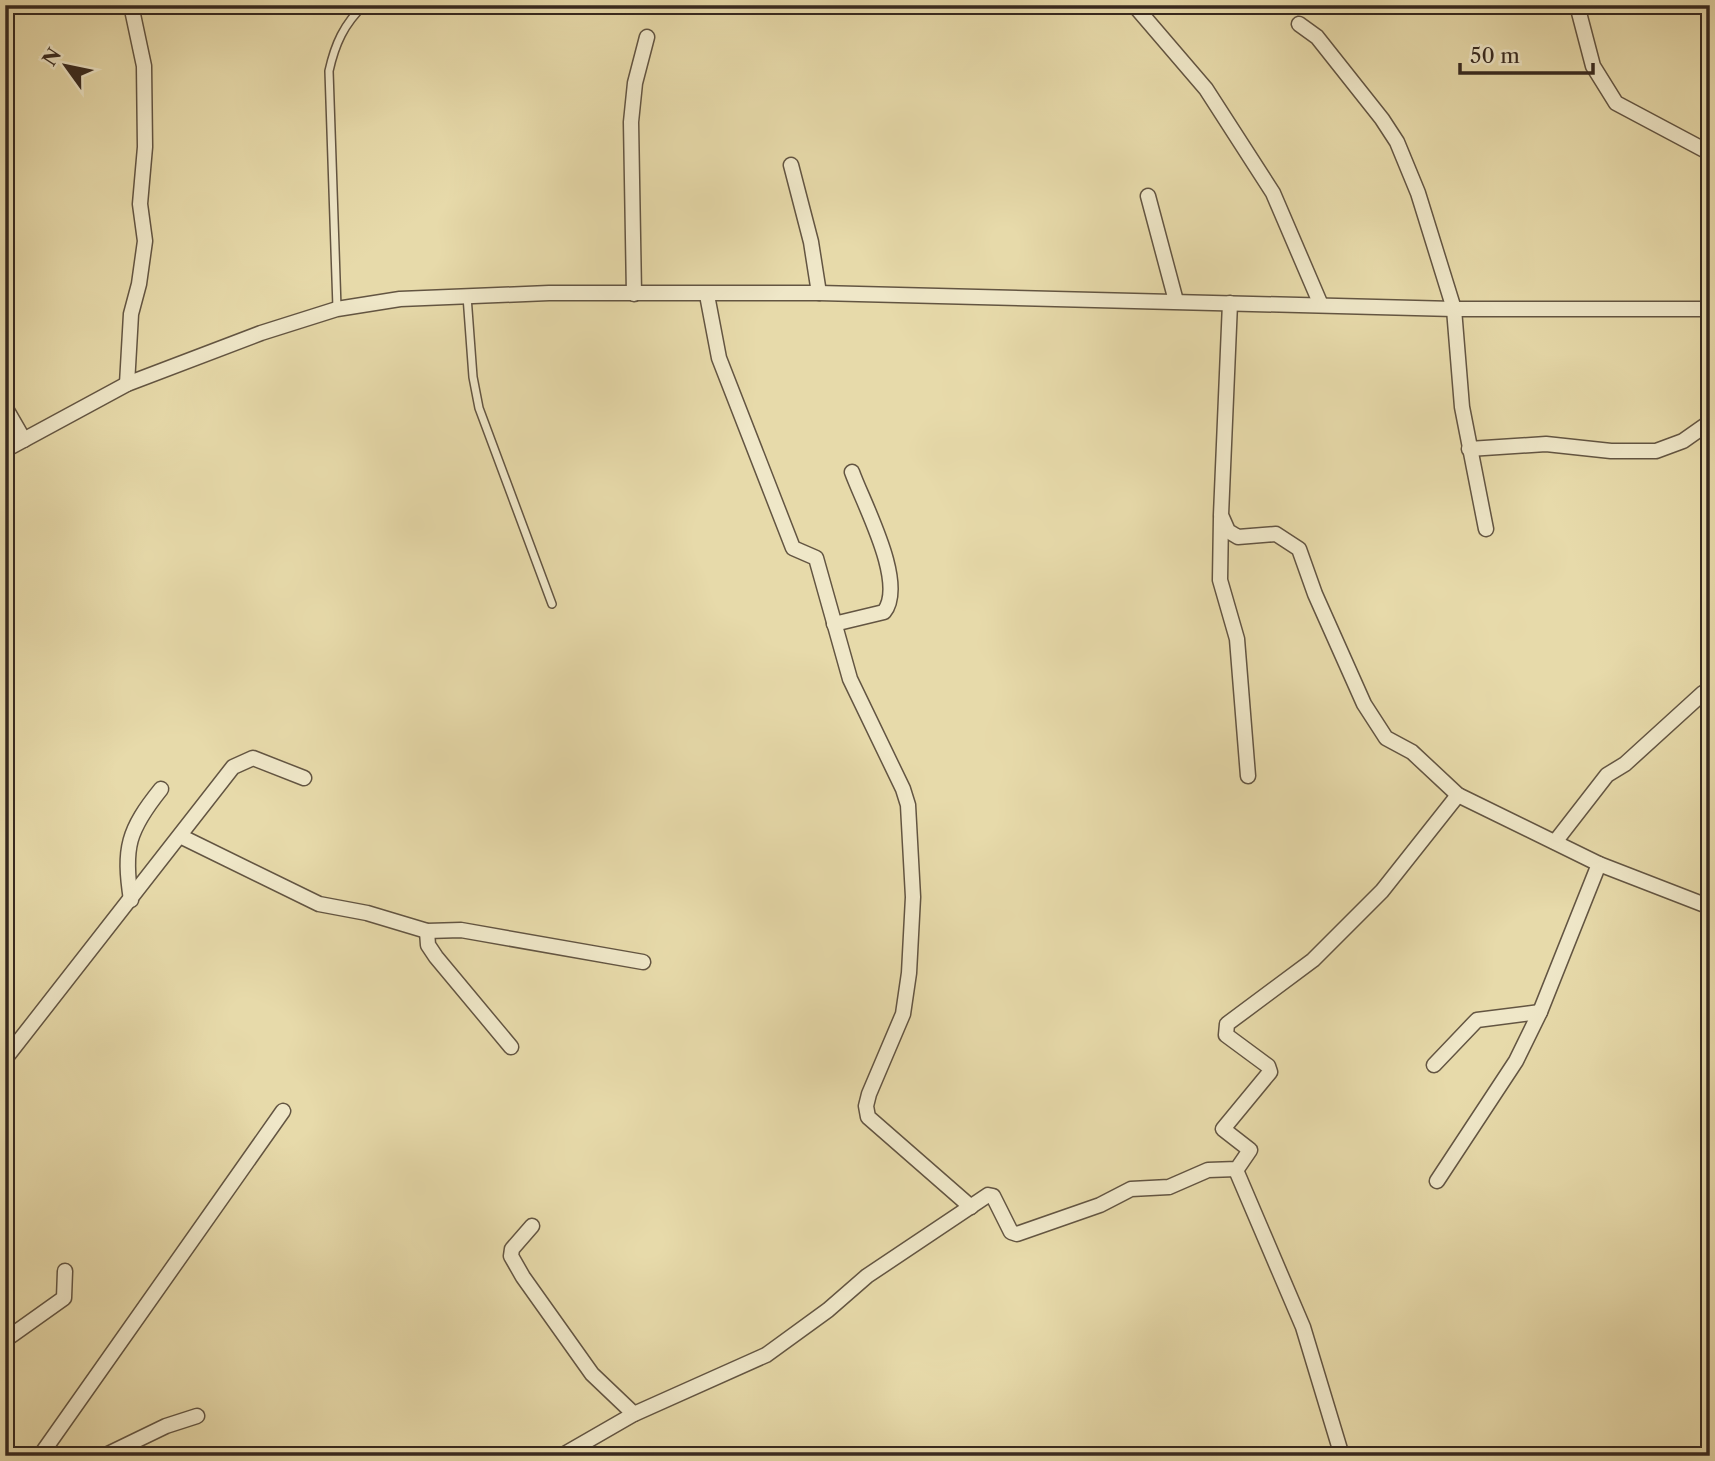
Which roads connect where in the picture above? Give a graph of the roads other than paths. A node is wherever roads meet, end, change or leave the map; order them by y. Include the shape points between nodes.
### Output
1 (131, 5) edge
2 (364, 5) edge
3 (1135, 5) edge
4 (1577, 5) edge
5 (1299, 24) dead end
6 (647, 37) dead end
7 (1710, 153) edge
8 (791, 165) dead end
9 (1148, 196) dead end
10 (819, 293) junction
11 (634, 294) junction
12 (467, 295) junction
13 (707, 295) junction
14 (1177, 302) junction
15 (1230, 303) junction
16 (1321, 305) junction
17 (337, 309) junction
18 (1454, 309) junction
19 (1710, 309) edge
20 (127, 384) junction
21 (5, 407) edge
22 (1710, 422) edge
23 (24, 440) junction
24 (1469, 449) junction
25 (5, 450) edge
26 (852, 472) dead end
27 (1221, 515) junction
28 (1486, 529) dead end
29 (552, 604) dead end
30 (834, 624) junction
31 (1703, 693) dead end
32 (1248, 776) dead end
33 (304, 778) dead end
34 (160, 789) dead end
35 (1458, 795) junction
36 (180, 836) junction
37 (1555, 842) junction
38 (1599, 864) junction
39 (131, 900) junction
40 (1710, 907) edge
41 (427, 931) junction
42 (643, 962) dead end
43 (1540, 1013) junction
44 (510, 1047) dead end
45 (5, 1059) edge
46 (1434, 1065) dead end
47 (283, 1111) dead end
48 (1236, 1170) junction
49 (1437, 1181) dead end
50 (971, 1206) junction
51 (532, 1226) dead end
52 (65, 1271) dead end
53 (5, 1340) edge
54 (634, 1414) junction
55 (197, 1416) dead end
56 (40, 1456) edge
57 (104, 1456) edge
58 (561, 1456) edge
59 (1342, 1456) edge

1 - 20 street via 144,66 140,204 145,241 131,314
2 - 17 lane via 349,19 334,48 330,71
3 - 16 street via 1206,89 1273,193
4 - 7 street via 1592,66 1616,103
5 - 18 street via 1329,51 1397,142
6 - 11 street via 631,122
8 - 10 street
9 - 14 street
10 - 13 street
10 - 14 street
11 - 12 street
11 - 13 street
12 - 17 street
12 - 29 lane via 480,408
13 - 30 street via 719,358 793,548 816,558
14 - 15 street
15 - 16 street
15 - 27 street
16 - 18 street
17 - 20 street
18 - 19 street
18 - 24 street
20 - 23 street
21 - 23 street
22 - 24 street via 1683,441 1657,451 1546,444
23 - 25 street
24 - 28 street
26 - 30 street via 874,520 892,595 884,612
27 - 32 street via 1220,580 1237,639
27 - 35 street via 1228,531 1238,537 1276,534 1299,549 1364,704 1386,738 1412,752
30 - 50 street via 850,678 908,805 913,897 909,973 903,1014 866,1106 868,1117
31 - 37 street via 1607,775
33 - 36 street via 253,758 242,760
34 - 39 street via 132,831 127,847
35 - 37 street
35 - 48 street via 1382,891 1313,960 1227,1024 1226,1035 1269,1069 1262,1084 1223,1129 1250,1150
36 - 39 street
36 - 41 street via 320,904
37 - 38 street
38 - 40 street
38 - 43 street
39 - 45 street
41 - 42 street via 461,930
41 - 44 street via 428,945 436,957
43 - 46 street via 1477,1020
43 - 49 street via 1509,1072
47 - 56 street
48 - 50 street via 1208,1170 1170,1187 1131,1189 1100,1205 1017,1234 1011,1232 993,1196
48 - 59 street via 1303,1327
50 - 54 street via 867,1276 766,1355
51 - 54 street via 511,1256 592,1374
52 - 53 street via 64,1298
54 - 58 street
55 - 57 street

